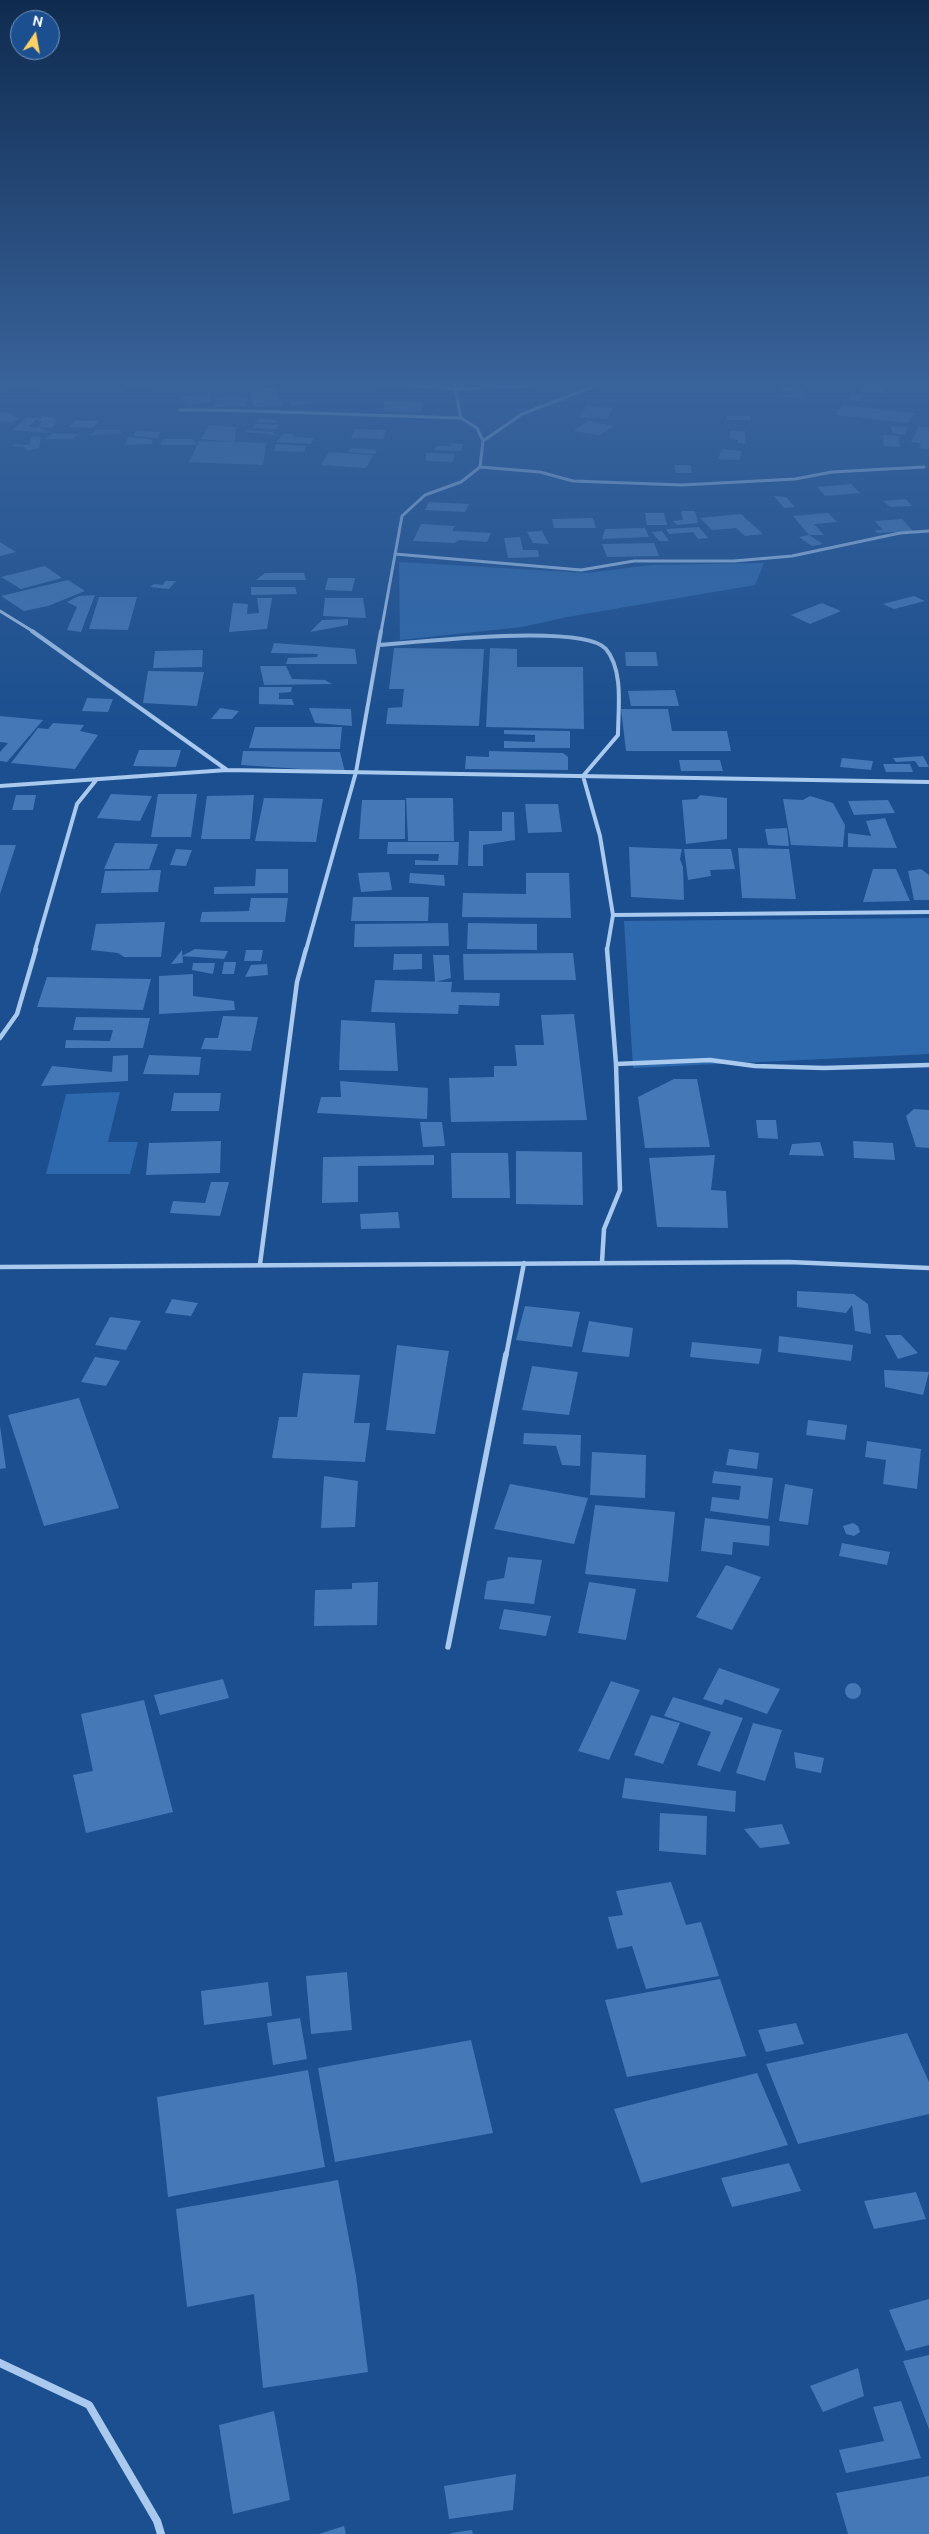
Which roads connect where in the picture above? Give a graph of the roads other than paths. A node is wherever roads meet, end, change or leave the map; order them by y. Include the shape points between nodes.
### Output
1 (418, 501) edge
2 (929, 531) edge
3 (396, 554) junction
4 (0, 611) edge
5 (379, 645) junction
6 (227, 770) junction
7 (356, 772) junction
8 (582, 776) junction
9 (97, 779) junction
10 (929, 782) edge
11 (0, 786) edge
12 (929, 912) edge
13 (613, 915) junction
14 (0, 1038) edge
15 (616, 1064) junction
16 (929, 1065) edge
17 (602, 1262) junction
18 (524, 1263) junction
19 (260, 1264) junction
20 (0, 1267) edge
21 (929, 1268) edge
22 (448, 1647) dead end
23 (0, 2363) edge
24 (161, 2534) edge

1 - 3 street via 402,516
2 - 3 street via 900,533 792,556 734,561 634,561 581,570
3 - 5 street
4 - 6 street via 50,642
5 - 7 street
5 - 8 street via 570,636 604,646 617,680 618,735
6 - 7 street
6 - 9 street
7 - 8 street
7 - 19 street via 297,982
8 - 10 street
8 - 13 street via 600,836
9 - 11 street
9 - 14 street via 77,804 17,1014
12 - 13 street
13 - 15 street via 606,947
15 - 16 street via 710,1060 755,1066 824,1068
15 - 17 street via 620,1190 604,1229
17 - 18 street
17 - 21 street via 789,1262
18 - 19 street
18 - 22 street
19 - 20 street
23 - 24 street via 89,2405 157,2521

